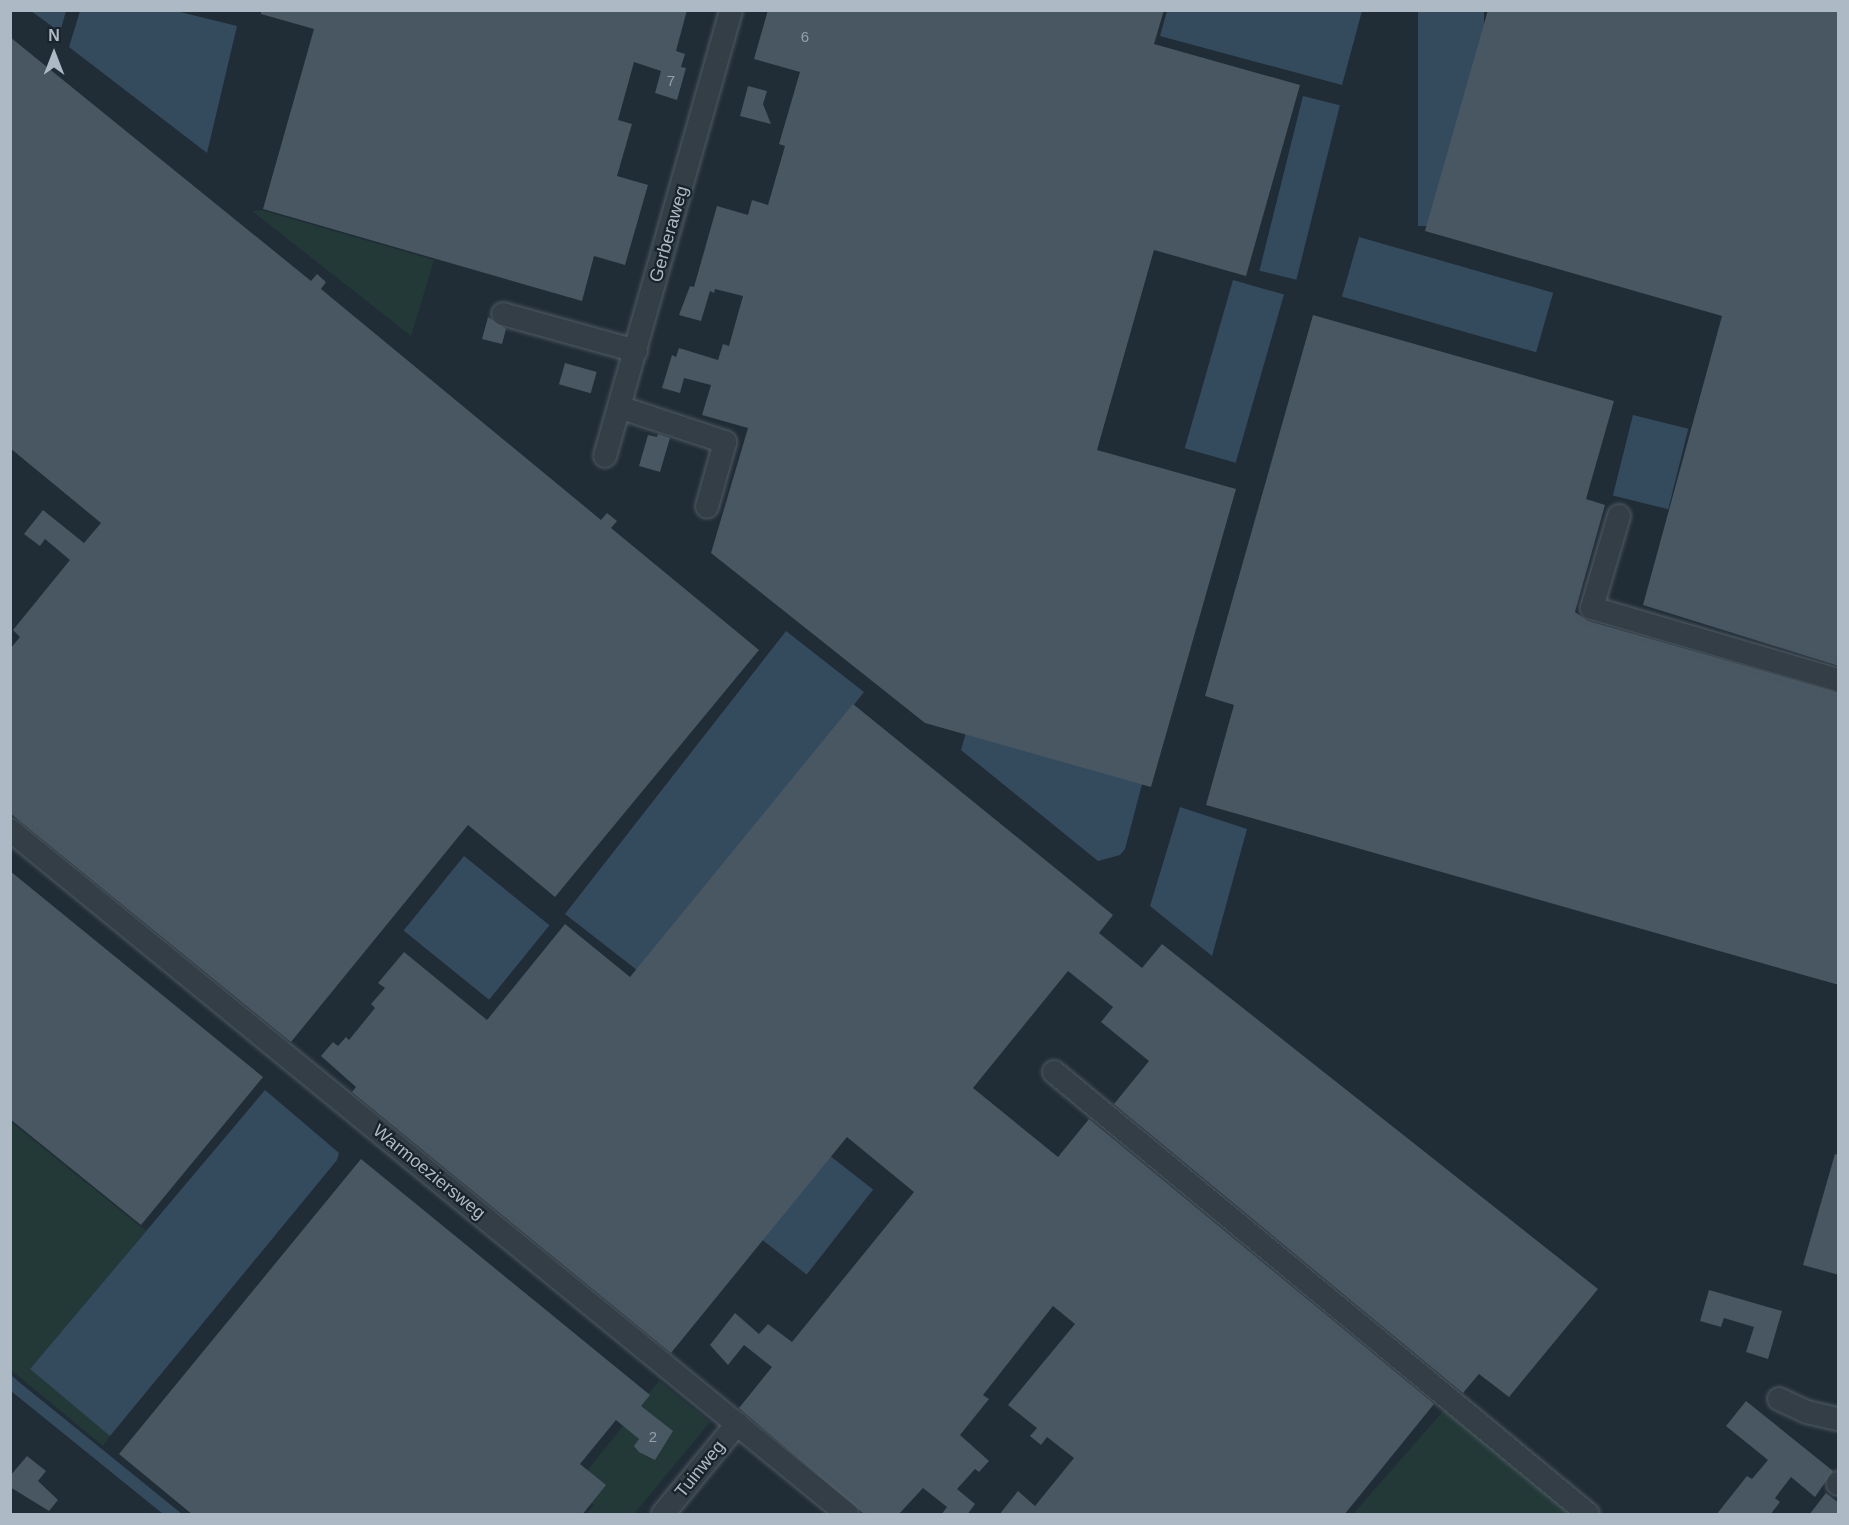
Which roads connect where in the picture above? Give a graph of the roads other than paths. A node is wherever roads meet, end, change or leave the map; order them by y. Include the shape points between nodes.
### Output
1 (731, 10) edge
2 (502, 314) dead end
3 (636, 351) junction
4 (620, 407) junction
5 (605, 456) dead end
6 (707, 507) dead end
7 (1619, 516) dead end
8 (1839, 680) edge
9 (10, 830) edge
10 (1054, 1072) dead end
11 (1779, 1399) dead end
12 (1839, 1419) edge
13 (737, 1424) junction
14 (663, 1515) edge
15 (847, 1515) edge
16 (1588, 1515) edge

1 - 3 street, Gerberaweg
2 - 3 street
3 - 4 street, Gerberaweg
4 - 5 street, Gerberaweg
4 - 6 street via 725,442
7 - 8 street via 1592,608
9 - 13 street, Warmoeziersweg
10 - 16 street
11 - 12 street via 1807,1412
13 - 14 street, Tuinweg
13 - 15 street, Warmoeziersweg

